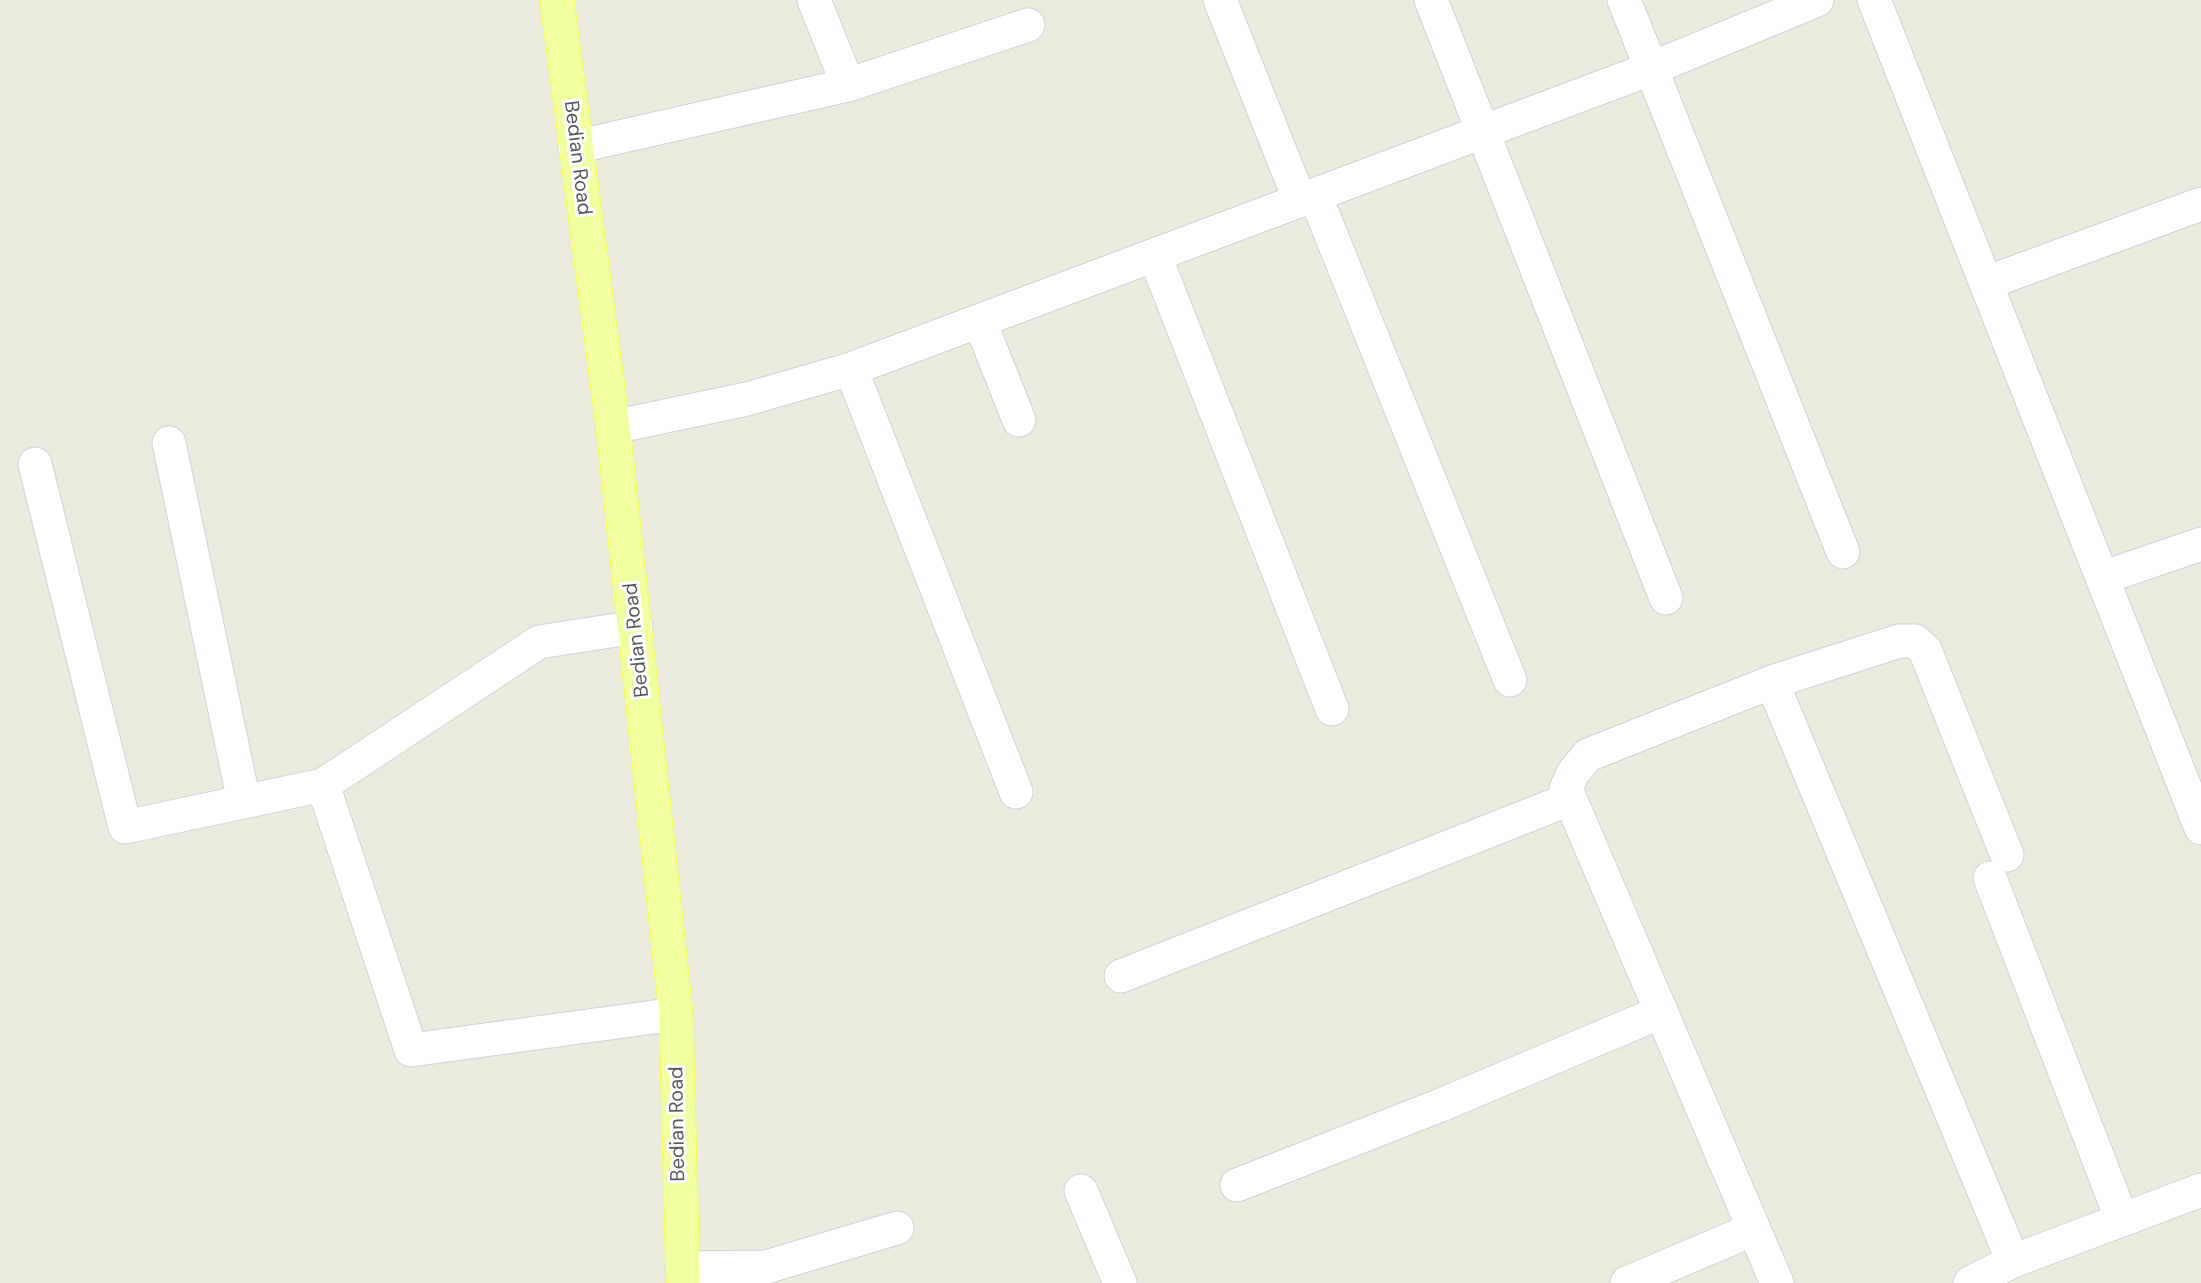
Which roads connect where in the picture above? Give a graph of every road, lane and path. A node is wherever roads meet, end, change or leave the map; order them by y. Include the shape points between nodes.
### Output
1 (557, 0) edge
2 (814, 0) edge
3 (1220, 0) edge
4 (1431, 0) edge
5 (1624, 0) edge
6 (1817, 0) edge
7 (1874, 0) edge
8 (1028, 25) dead end
9 (1650, 69) junction
10 (848, 85) junction
11 (1483, 131) junction
12 (575, 147) junction
13 (1308, 198) junction
14 (2201, 204) edge
15 (1155, 256) junction
16 (1986, 283) junction
17 (980, 322) junction
18 (850, 369) junction
19 (1019, 420) dead end
20 (613, 428) junction
21 (169, 443) dead end
22 (35, 464) dead end
23 (2201, 543) edge
24 (1844, 552) dead end
25 (2102, 578) junction
26 (1666, 598) dead end
27 (636, 627) junction
28 (1510, 680) dead end
29 (1772, 682) junction
30 (1332, 709) dead end
31 (2189, 765) edge
32 (323, 785) junction
33 (1016, 792) dead end
34 (1570, 799) junction
35 (244, 802) junction
36 (2201, 828) edge
37 (1121, 976) dead end
38 (1661, 1012) junction
39 (676, 1014) junction
40 (1237, 1185) dead end
41 (2201, 1190) edge
42 (1081, 1191) dead end
43 (2122, 1220) junction
44 (897, 1228) dead end
45 (1754, 1229) junction
46 (2013, 1261) junction
47 (682, 1276) edge
48 (1120, 1283) edge
49 (1627, 1283) edge
50 (1776, 1283) edge
51 (1970, 1283) edge

1 - 12 main road, Bedian Road
2 - 10 street
3 - 13 street
4 - 11 street
5 - 9 street
6 - 9 street
7 - 16 street
8 - 10 street
9 - 11 street
9 - 24 street
10 - 12 street
11 - 13 street
11 - 26 street
12 - 20 main road, Bedian Road
13 - 15 street
13 - 28 street
14 - 16 street
15 - 17 street
15 - 30 street
16 - 25 street
17 - 18 street
17 - 19 street
18 - 20 street via 747,399
18 - 33 street
20 - 27 main road, Bedian Road
21 - 35 street
22 - 35 street via 125,827
23 - 25 street
25 - 31 street
27 - 32 street via 539,642
27 - 39 main road, Bedian Road
29 - 34 street via 1588,756 1573,772 1566,789
29 - 43 street via 1899,641 1915,641 1925,650
29 - 46 street
31 - 36 street
32 - 35 street
32 - 39 street via 411,1050
34 - 37 street
34 - 38 street
38 - 40 street
38 - 45 street
39 - 47 main road, Bedian Road
41 - 43 street
42 - 48 street
43 - 46 street
44 - 47 street via 766,1266
45 - 49 street
45 - 50 street
46 - 51 street

